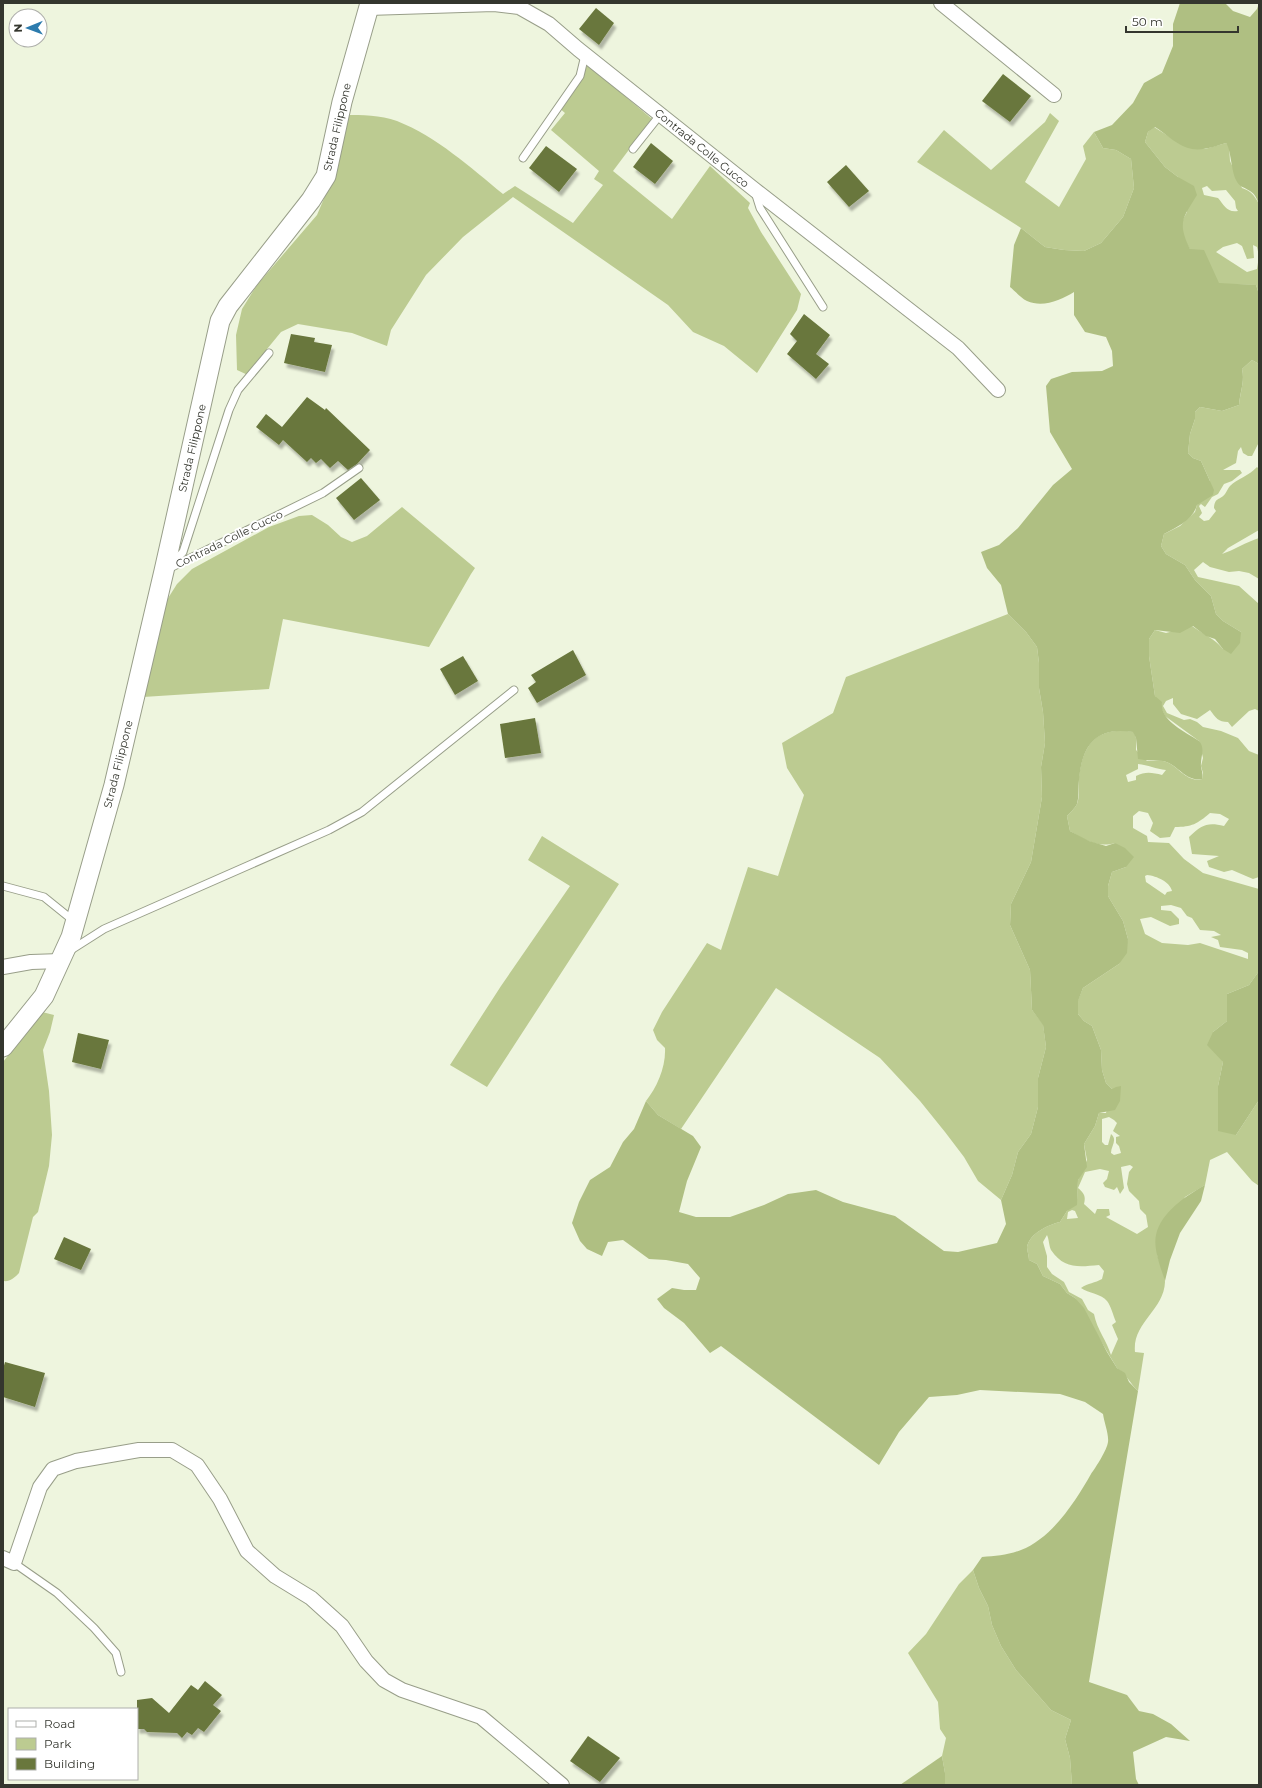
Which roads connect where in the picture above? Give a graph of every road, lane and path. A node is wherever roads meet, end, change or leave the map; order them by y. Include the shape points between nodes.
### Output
1 (940, 3) edge
2 (369, 6) edge
3 (585, 55) junction
4 (1054, 95) dead end
5 (660, 115) junction
6 (633, 149) dead end
7 (523, 158) dead end
8 (755, 190) junction
9 (823, 307) dead end
10 (268, 354) dead end
11 (998, 390) dead end
12 (359, 468) dead end
13 (164, 571) junction
14 (514, 690) dead end
15 (3, 886) edge
16 (76, 923) junction
17 (62, 958) junction
18 (3, 967) edge
19 (3, 1047) edge
20 (8, 1561) edge
21 (121, 1672) dead end
22 (562, 1785) edge

1 - 4 street
2 - 3 street, Contrada Colle Cucco via 487,4 519,7 549,24
2 - 13 street, Strada Filippone via 342,102 326,176 311,200 228,306 220,321
3 - 5 street, Contrada Colle Cucco
3 - 7 lane via 580,76
5 - 6 lane
5 - 8 street, Contrada Colle Cucco
8 - 9 lane via 760,208
8 - 11 street, Contrada Colle Cucco via 958,348
10 - 13 lane, Contrada Colle Cucco via 238,390 229,410 183,552
12 - 13 lane, Contrada Colle Cucco via 323,493
13 - 16 street, Strada Filippone via 114,785
14 - 17 lane via 362,812 329,830 104,929
15 - 16 lane via 44,897
16 - 17 street, Strada Filippone
17 - 18 street
17 - 19 street, Strada Filippone via 44,996
20 - 21 lane via 57,1593 94,1628 116,1653
20 - 22 street via 40,1487 53,1469 76,1461 138,1450 172,1450 197,1465 220,1499 246,1551 276,1576 311,1598 342,1626 366,1661 384,1680 402,1690 481,1717

